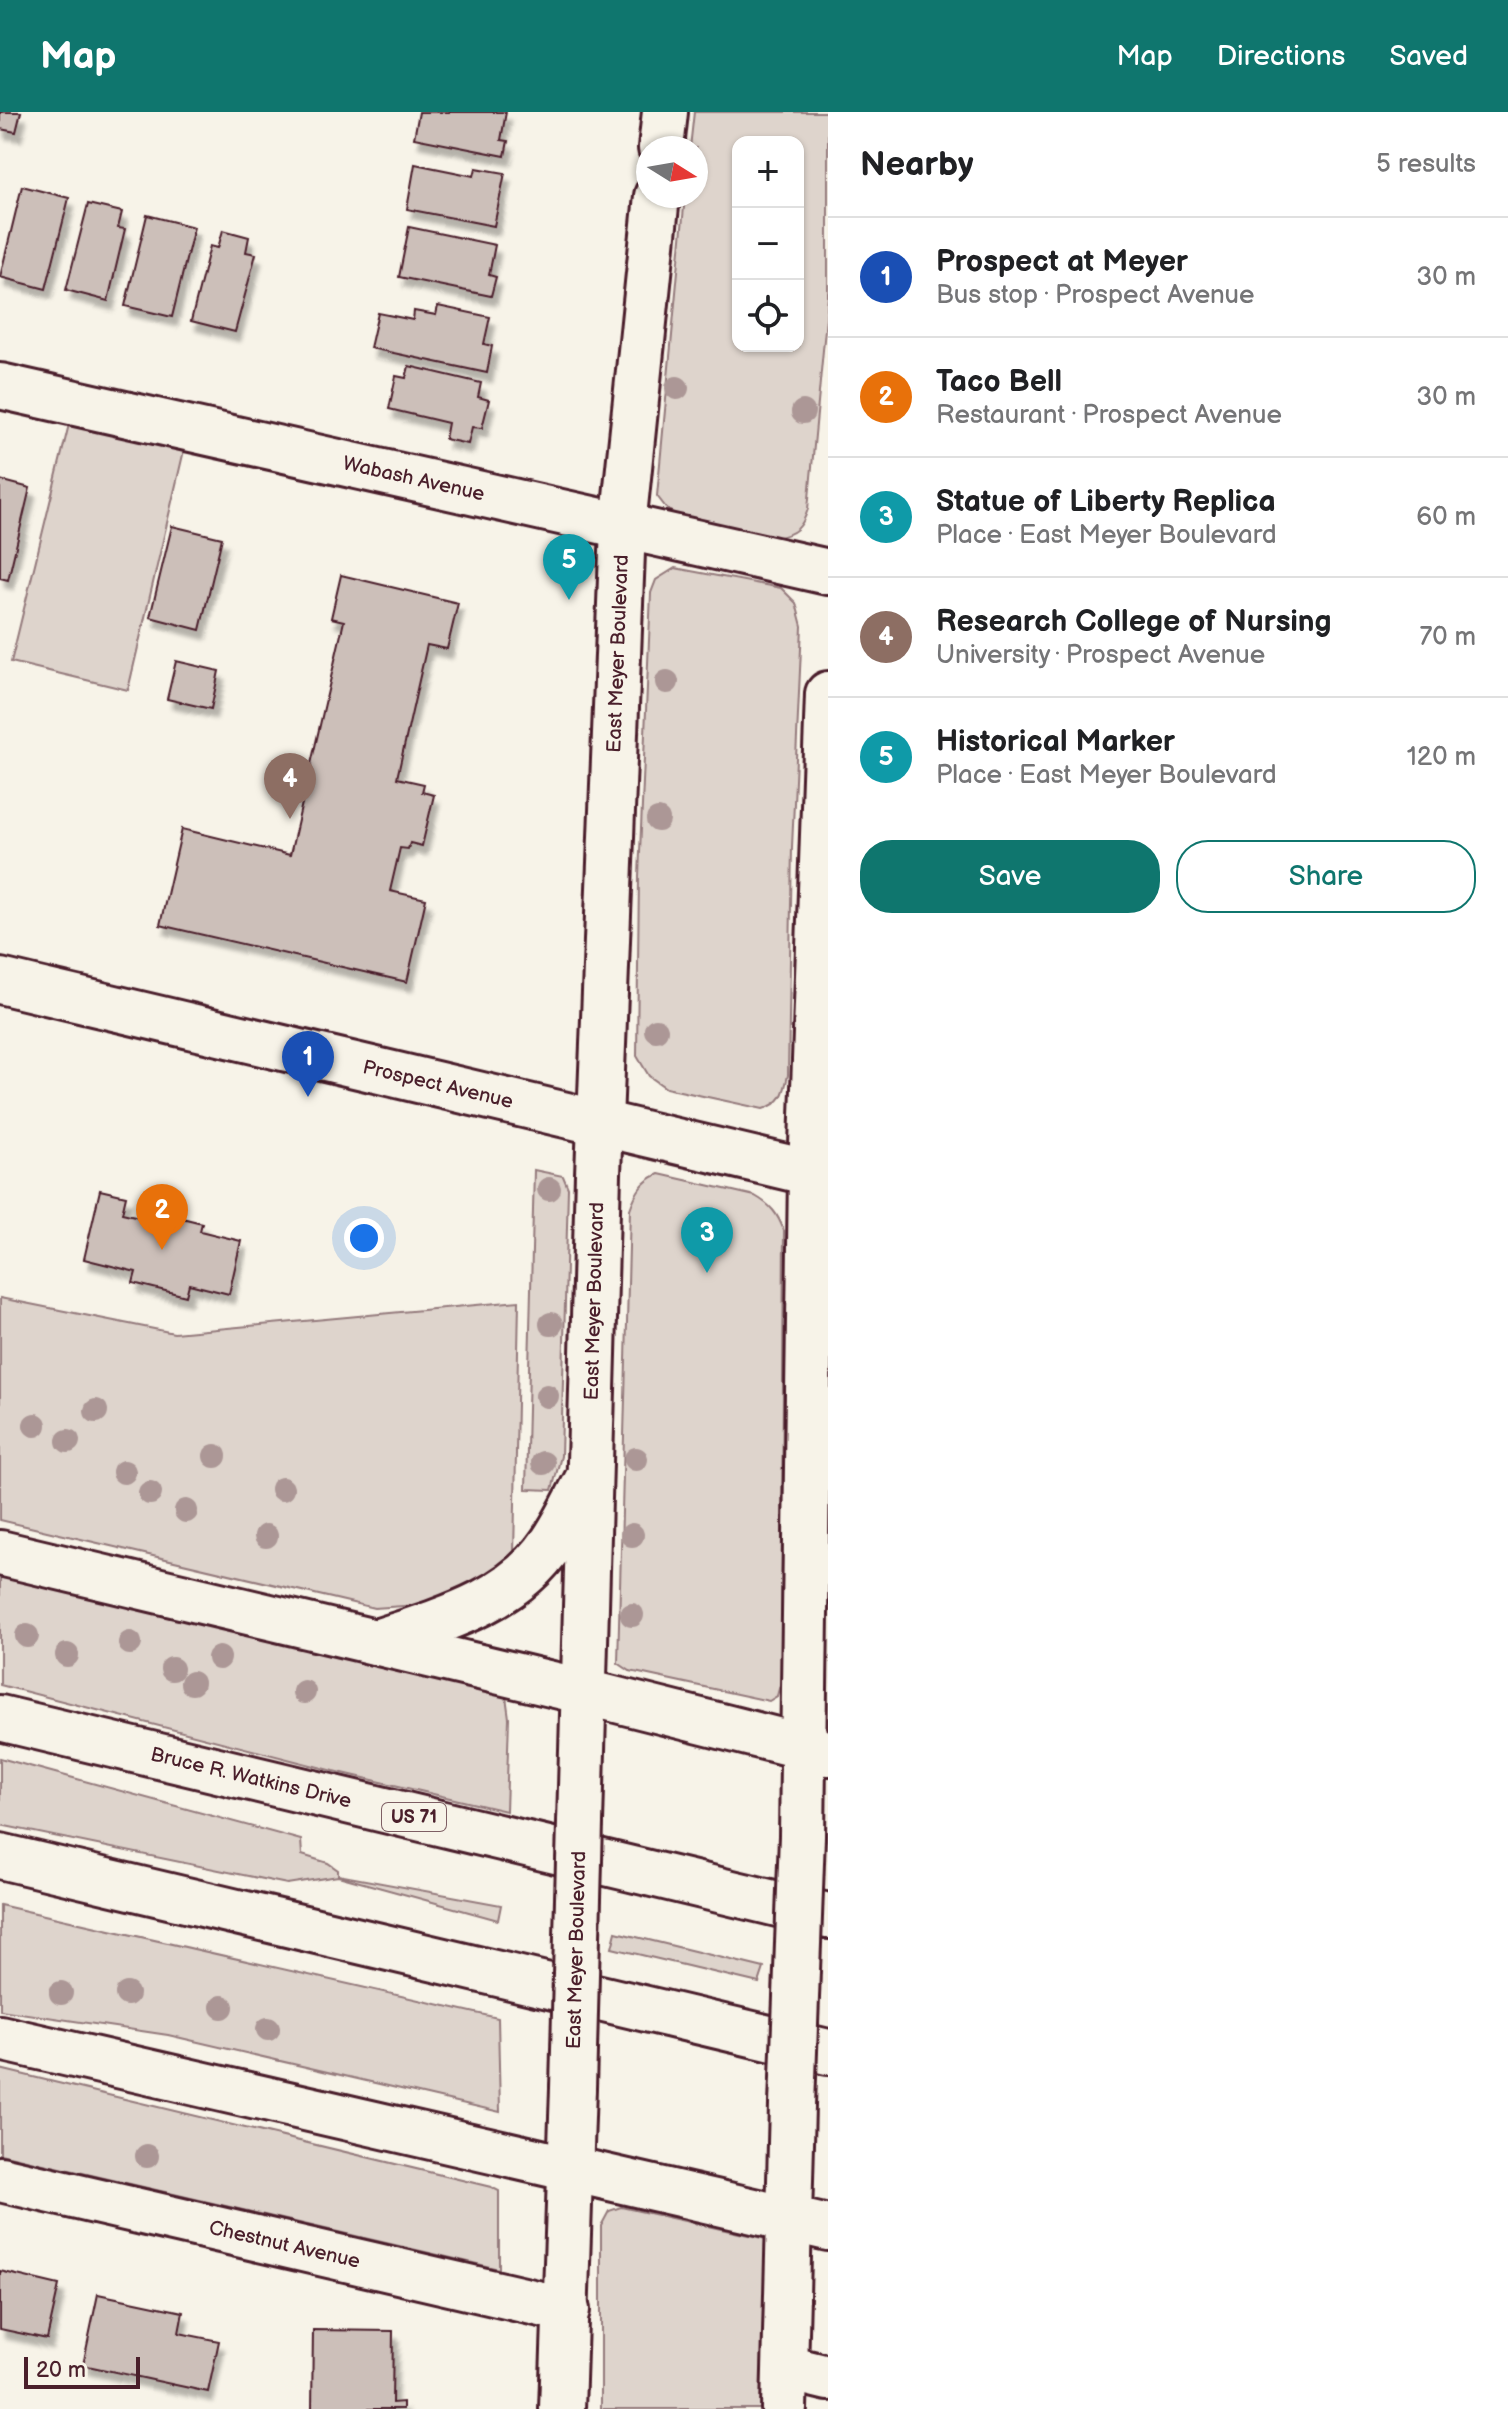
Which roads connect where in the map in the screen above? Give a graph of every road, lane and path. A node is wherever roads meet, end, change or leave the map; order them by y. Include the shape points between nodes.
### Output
1 (665, 112) edge
2 (662, 136) edge
3 (656, 208) edge
4 (0, 386) edge
5 (623, 526) junction
6 (828, 572) edge
7 (828, 694) edge
8 (0, 981) edge
9 (599, 1121) junction
10 (820, 1175) edge
11 (588, 1478) junction
12 (0, 1553) edge
13 (376, 1642) junction
14 (585, 1692) junction
15 (0, 1718) edge
16 (817, 1751) edge
17 (0, 1856) edge
18 (828, 1916) edge
19 (0, 2038) edge
20 (828, 2052) edge
21 (572, 2167) junction
22 (0, 2179) edge
23 (808, 2223) edge
24 (567, 2310) junction
25 (800, 2385) edge
26 (562, 2409) edge

1 - 2 main road
3 - 5 main road, East Meyer Boulevard
4 - 5 main road, Wabash Avenue
5 - 6 main road, Wabash Avenue
5 - 9 main road, East Meyer Boulevard
7 - 10 main road
8 - 9 main road, Prospect Avenue
9 - 10 main road, Prospect Avenue
9 - 11 main road, East Meyer Boulevard
10 - 16 main road
11 - 13 main road via 552,1544 523,1577 484,1602
11 - 14 main road, East Meyer Boulevard
12 - 13 main road
13 - 14 main road
14 - 16 main road
14 - 21 main road, East Meyer Boulevard, bridge
15 - 18 main road, Bruce R. Watkins Drive / US 71
16 - 23 main road, bridge via 802,1836 792,2105
17 - 20 main road
19 - 21 main road
21 - 23 main road
21 - 24 main road, East Meyer Boulevard
22 - 24 main road, Chestnut Avenue
23 - 25 main road
24 - 26 main road, East Meyer Boulevard

